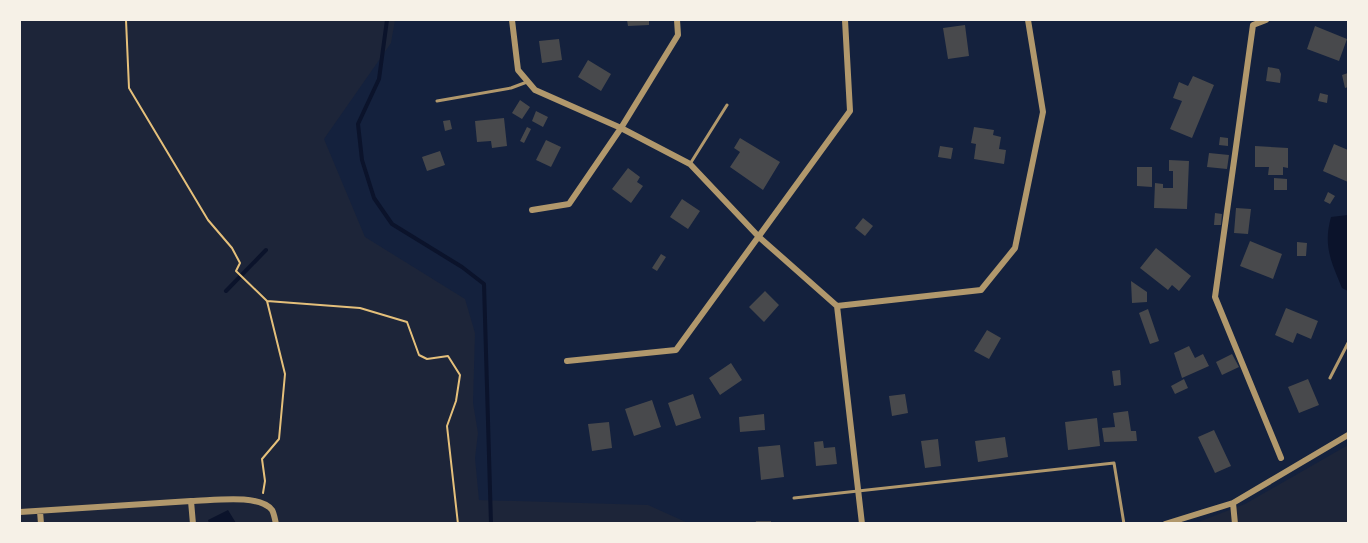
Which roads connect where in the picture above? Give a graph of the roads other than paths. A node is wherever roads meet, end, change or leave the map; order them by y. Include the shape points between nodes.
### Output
1 (512, 20) edge
2 (677, 20) edge
3 (845, 20) edge
4 (1028, 20) edge
5 (1266, 20) edge
6 (1252, 22) edge
7 (527, 81) junction
8 (437, 101) dead end
9 (726, 105) dead end
10 (621, 128) junction
11 (690, 164) junction
12 (532, 210) dead end
13 (759, 237) junction
14 (837, 306) junction
15 (1348, 343) edge
16 (567, 361) dead end
17 (1330, 378) dead end
18 (1348, 435) edge
19 (1281, 458) dead end
20 (858, 490) junction
21 (794, 498) dead end
22 (191, 501) junction
23 (1233, 503) junction
24 (20, 512) edge
25 (40, 512) junction
26 (41, 524) edge
27 (193, 524) edge
28 (276, 524) edge
29 (862, 524) edge
30 (1124, 524) edge
31 (1165, 524) edge
32 (1235, 524) edge

1 - 7 street via 518,70
2 - 10 street via 678,35
3 - 13 street via 850,111
4 - 14 street via 1043,112 1015,248 981,290
5 - 6 street
6 - 19 street via 1215,297
7 - 8 lane via 511,88
7 - 10 street via 535,90
9 - 11 lane
10 - 11 street
10 - 12 street via 569,204
11 - 13 street
13 - 14 street
13 - 16 street via 676,350
14 - 20 street
15 - 17 lane
18 - 23 street
20 - 21 lane
20 - 29 street
20 - 30 lane via 1114,463
22 - 25 street
22 - 27 street
22 - 28 street via 261,502 272,509
23 - 31 street
23 - 32 street
24 - 25 street
25 - 26 street

